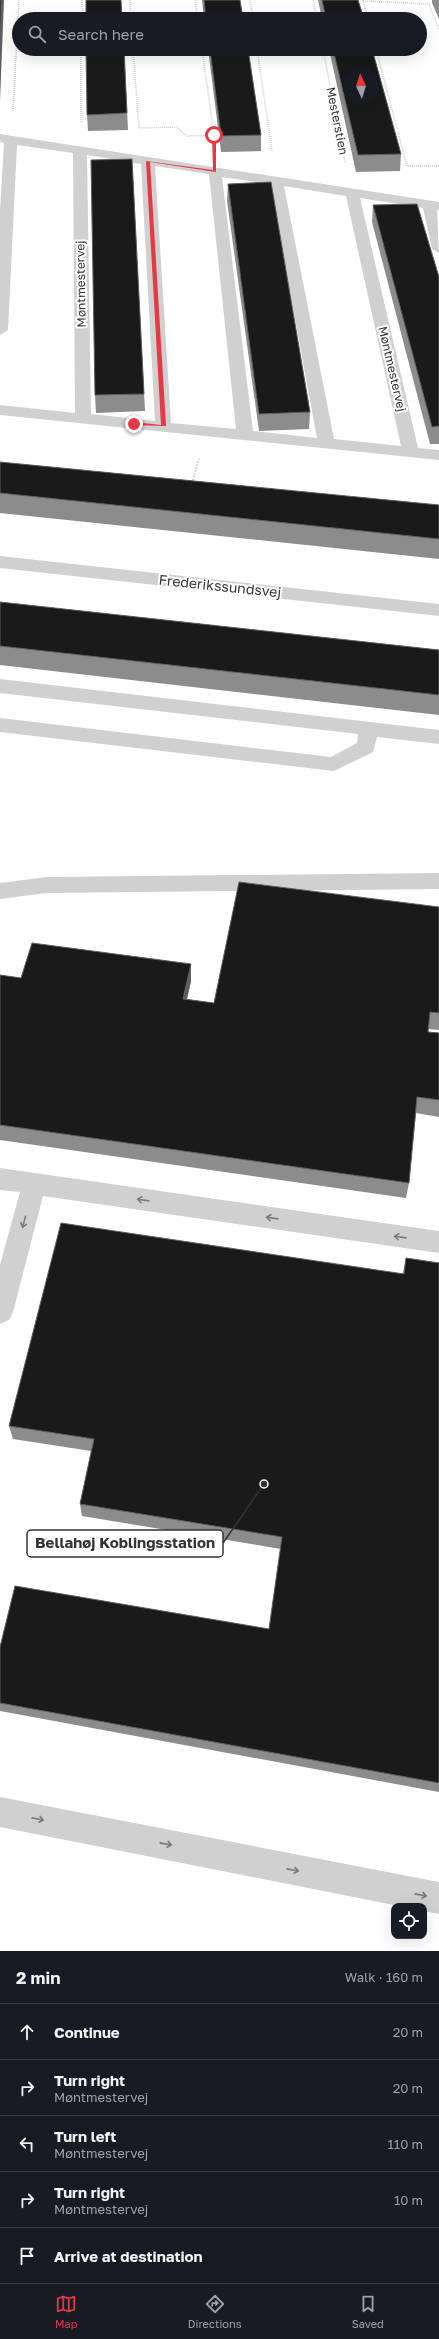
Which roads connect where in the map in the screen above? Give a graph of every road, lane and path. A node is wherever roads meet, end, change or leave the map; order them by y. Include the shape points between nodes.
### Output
1 (19, 0) edge
2 (82, 0) edge
3 (130, 0) edge
4 (195, 0) edge
5 (250, 0) edge
6 (313, 0) edge
7 (363, 1) edge
8 (18, 12) edge
9 (82, 12) edge
10 (131, 12) edge
11 (197, 12) edge
12 (252, 12) edge
13 (316, 12) edge
14 (366, 12) edge
15 (439, 30) edge
16 (14, 56) edge
17 (82, 56) edge
18 (134, 56) edge
19 (203, 56) edge
20 (258, 56) edge
21 (324, 56) edge
22 (378, 56) edge
23 (214, 135) junction
24 (6, 139) edge
25 (80, 150) junction
26 (148, 161) junction
27 (439, 166) edge
28 (215, 171) junction
29 (276, 181) junction
30 (352, 192) junction
31 (434, 205) edge
32 (439, 249) edge
33 (0, 330) edge
34 (0, 410) edge
35 (83, 418) junction
36 (163, 426) junction
37 (245, 436) junction
38 (326, 442) junction
39 (411, 452) junction
40 (439, 455) edge
41 (196, 471) dead end
42 (192, 485) edge
43 (0, 562) edge
44 (439, 610) edge
45 (0, 686) edge
46 (0, 725) edge
47 (369, 728) junction
48 (439, 737) edge
49 (439, 881) edge
50 (0, 891) edge
51 (0, 1179) edge
52 (34, 1184) junction
53 (439, 1242) edge
54 (0, 1312) edge
55 (0, 1812) edge
56 (439, 1898) edge

1 - 8 path
2 - 9 path
3 - 10 path
4 - 11 path
5 - 12 path
6 - 13 path
7 - 14 path
7 - 15 path via 429,4
16 - 24 path
17 - 25 path
18 - 23 path via 139,128 176,127 187,136
19 - 23 path
20 - 29 path
21 - 30 path, Mesterstien
22 - 27 path via 407,166
23 - 28 path
24 - 25 street
24 - 33 street
25 - 26 street
25 - 35 street, Møntmestervej
26 - 28 street
26 - 36 street
28 - 29 street
28 - 37 street
29 - 30 street
29 - 38 street
30 - 31 street
30 - 39 street, Møntmestervej
31 - 32 street
34 - 35 street
35 - 36 street
36 - 37 street
37 - 38 street
38 - 39 street
39 - 40 street
41 - 42 path
43 - 44 street, Frederikssundsvej
45 - 47 street
46 - 47 street via 334,764 366,747
47 - 48 street
49 - 50 street via 47,885
51 - 52 street
53 -> 52 street
52 -> 54 street
55 -> 56 street

